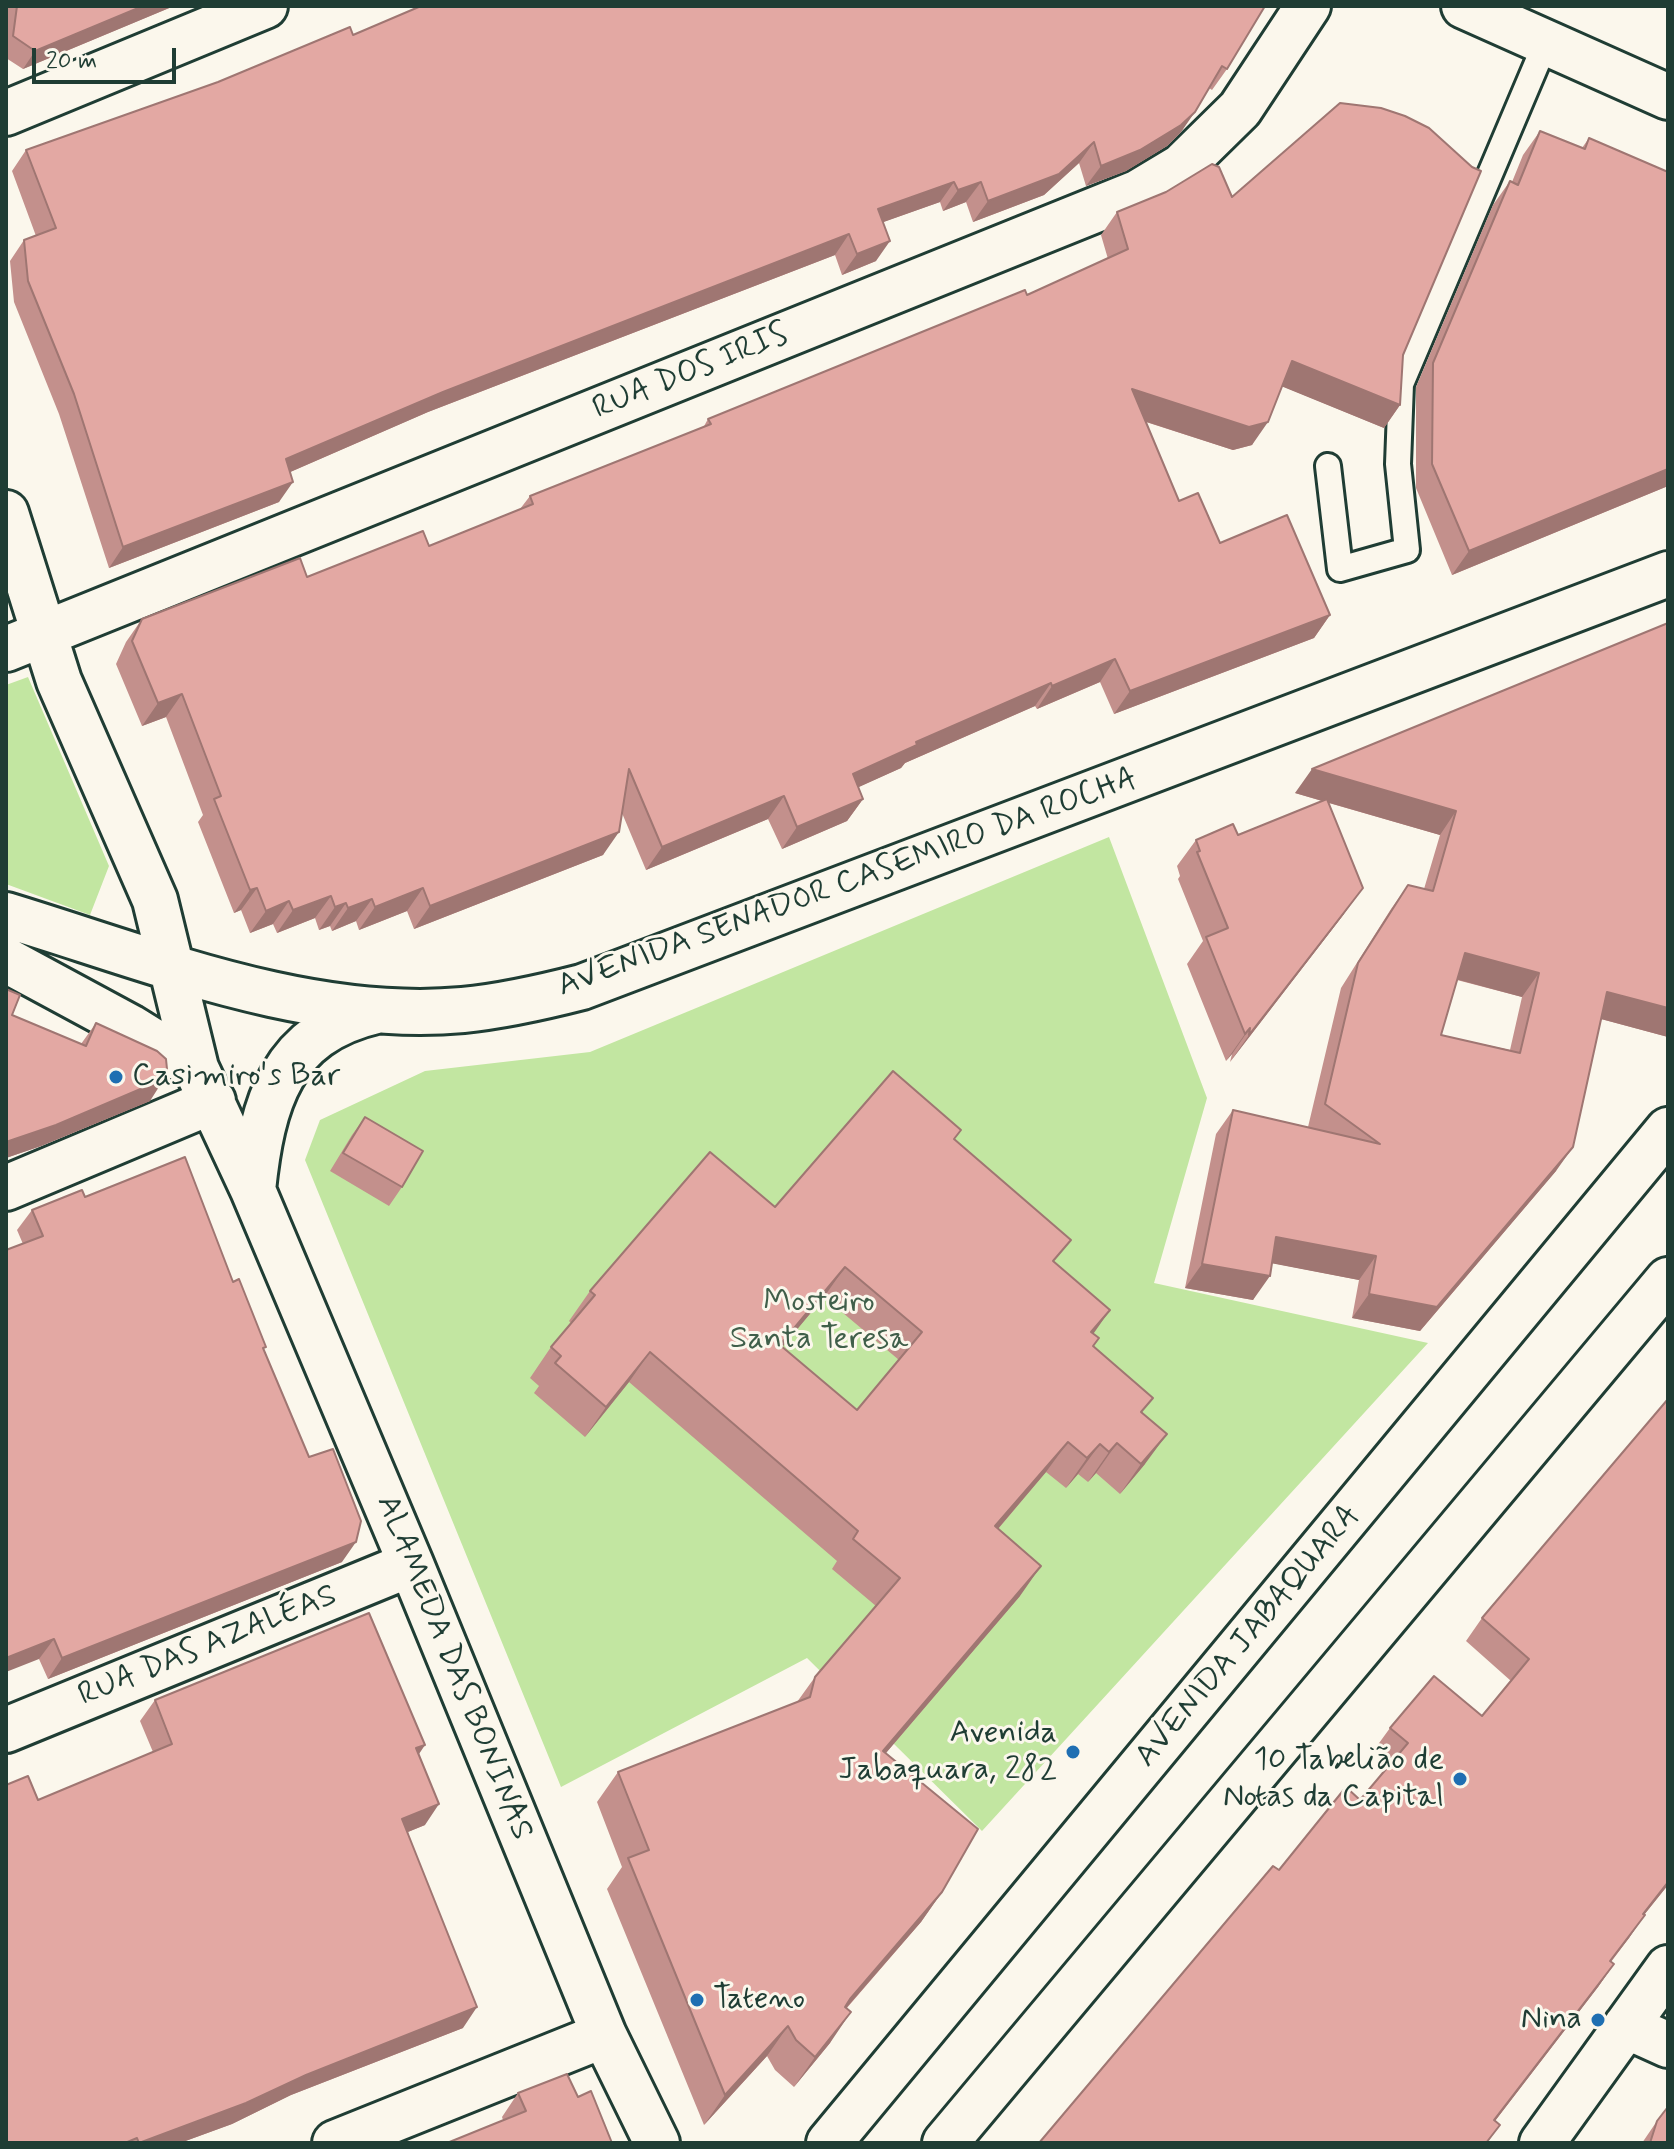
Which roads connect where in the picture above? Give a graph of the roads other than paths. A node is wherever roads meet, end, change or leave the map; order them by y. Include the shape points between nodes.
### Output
1 (265, 6) edge
2 (1308, 6) edge
3 (1464, 6) edge
4 (1546, 42) junction
5 (1668, 97) edge
6 (6, 113) edge
7 (1328, 466) dead end
8 (6, 513) edge
9 (1668, 574) edge
10 (24, 642) edge
11 (6, 915) edge
12 (6, 960) edge
13 (174, 966) junction
14 (385, 1009) junction
15 (205, 1085) junction
16 (1668, 1130) edge
17 (6, 1188) edge
18 (253, 1190) junction
19 (1668, 1280) edge
20 (411, 1564) junction
21 (6, 1730) edge
22 (1668, 1968) edge
23 (1626, 2026) junction
24 (604, 2035) junction
25 (1668, 2045) edge
26 (335, 2143) edge
27 (657, 2143) edge
28 (829, 2143) edge
29 (945, 2143) edge
30 (1542, 2143) edge

1 - 6 street
2 - 10 street, RUA DOS IRIS via 1240,109 1182,166 1137,193
3 - 4 street
4 - 5 street
4 - 7 lane via 1401,384 1398,464 1407,550 1340,569
8 - 10 street, ALAMEDA DAS BONINAS
9 - 14 street, AVENIDA SENADOR CASEMIRO DA ROCHA via 582,987 460,1010
10 - 13 street, ALAMEDA DAS BONINAS via 155,900
11 - 13 street, AVENIDA SENADOR CASEMIRO DA ROCHA
12 - 15 street via 130,1027
13 - 14 street, AVENIDA SENADOR CASEMIRO DA ROCHA via 279,994
13 - 15 street, ALAMEDA DAS BONINAS
14 - 18 street via 332,1025 305,1043 279,1079 263,1120
15 - 17 street
15 - 18 street, ALAMEDA DAS BONINAS
16 - 28 street, AVENIDA JABAQUARA
18 - 20 street, ALAMEDA DAS BONINAS
19 - 29 street
20 - 21 street, RUA DAS AZALÉAS
20 - 24 street, ALAMEDA DAS BONINAS
22 - 23 street
23 - 25 street
23 - 30 street
24 - 26 street
24 - 27 street, ALAMEDA DAS BONINAS

